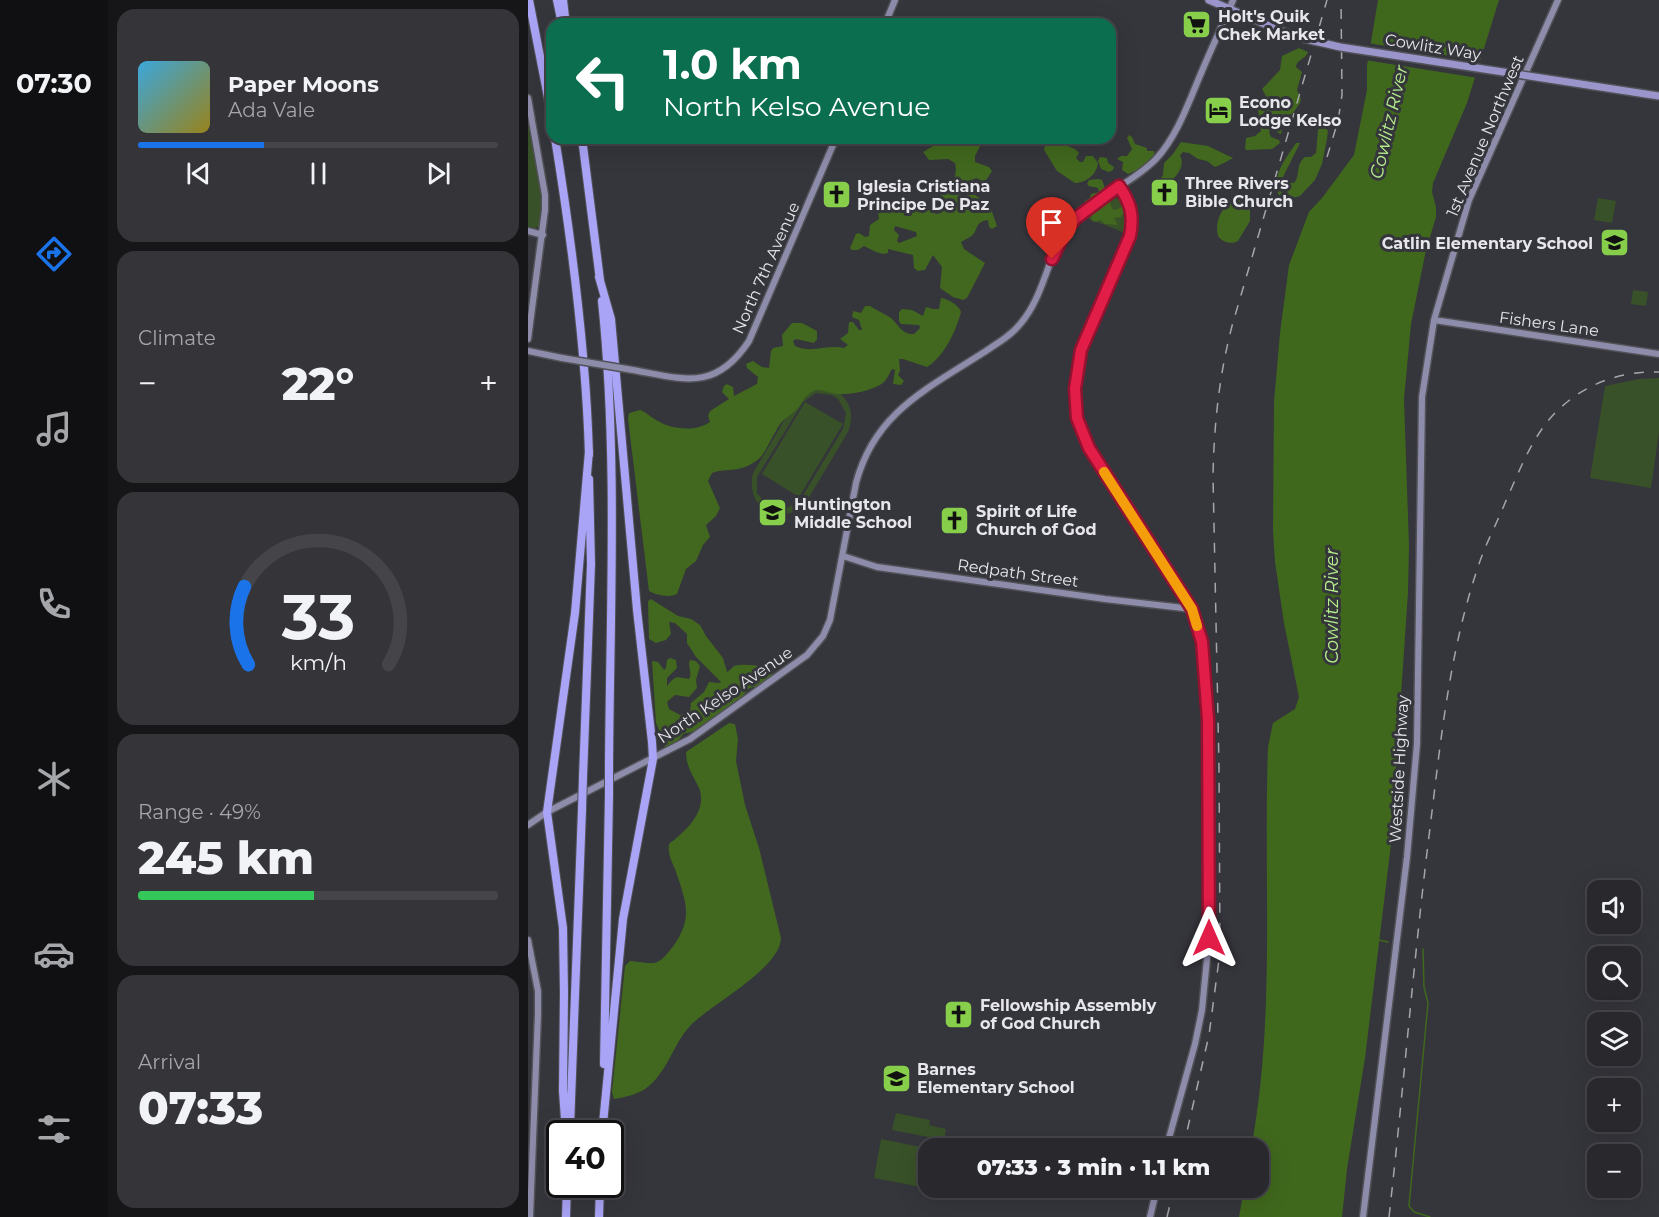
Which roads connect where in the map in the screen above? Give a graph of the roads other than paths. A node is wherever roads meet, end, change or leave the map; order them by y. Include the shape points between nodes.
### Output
1 (528, 0) edge
2 (557, 0) edge
3 (563, 0) edge
4 (895, 0) edge
5 (1209, 0) edge
6 (1233, 0) edge
7 (1558, 0) edge
8 (1229, 9) junction
9 (562, 18) edge
10 (564, 18) edge
11 (888, 18) edge
12 (528, 23) edge
13 (546, 85) edge
14 (546, 87) edge
15 (1659, 96) edge
16 (528, 98) edge
17 (556, 144) edge
18 (583, 144) edge
19 (833, 144) edge
20 (1119, 186) junction
21 (528, 231) edge
22 (543, 235) junction
23 (599, 277) junction
24 (1434, 320) junction
25 (528, 339) edge
26 (528, 351) edge
27 (1659, 354) edge
28 (589, 451) junction
29 (843, 556) junction
30 (1192, 609) junction
31 (652, 759) junction
32 (547, 812) junction
33 (528, 825) edge
34 (528, 940) edge
35 (566, 1120) edge
36 (569, 1120) edge
37 (602, 1120) edge
38 (603, 1120) edge
39 (1169, 1138) edge
40 (567, 1198) edge
41 (600, 1198) edge
42 (1155, 1198) edge
43 (530, 1217) edge
44 (566, 1217) edge
45 (599, 1217) edge
46 (1150, 1217) edge
47 (1363, 1217) edge

1 - 13 highway
2 - 9 highway
3 - 10 highway
4 - 11 street
5 - 8 main road, Cowlitz Way
6 - 8 street, North Kelso Avenue
7 - 24 street, 1st Avenue Northwest via 1469,200
8 - 15 main road, Cowlitz Way, bridge via 1305,39
8 - 20 street, North Kelso Avenue via 1169,143 1146,168
12 - 14 highway
16 - 22 street via 545,195
17 - 28 highway via 578,292
18 - 23 highway
19 - 26 street, North 7th Avenue, bridge via 749,342 723,371 691,379
20 - 29 street, North Kelso Avenue via 1066,230 1021,324 898,410 878,433 860,468
20 - 30 street via 1130,202 1132,226 1081,350 1075,389 1077,418 1089,448
21 - 22 street
22 - 25 street
23 - 31 highway via 610,319
23 - 37 highway, bridge via 607,358 611,491
24 - 27 street, Fishers Lane
24 - 47 street, Westside Highway via 1422,397 1415,766
28 - 32 highway via 575,613
28 - 36 highway, bridge via 591,564
29 - 30 street, Redpath Street via 877,567
29 - 31 street, North Kelso Avenue via 830,620 813,650 690,739
30 - 39 street via 1202,642 1208,719 1209,938 1202,1010
31 - 32 street, North Kelso Avenue
31 - 38 highway via 622,919
32 - 33 street, North Kelso Avenue
32 - 35 highway via 563,928
34 - 43 street via 538,991
40 - 44 highway
41 - 45 highway
42 - 46 street

